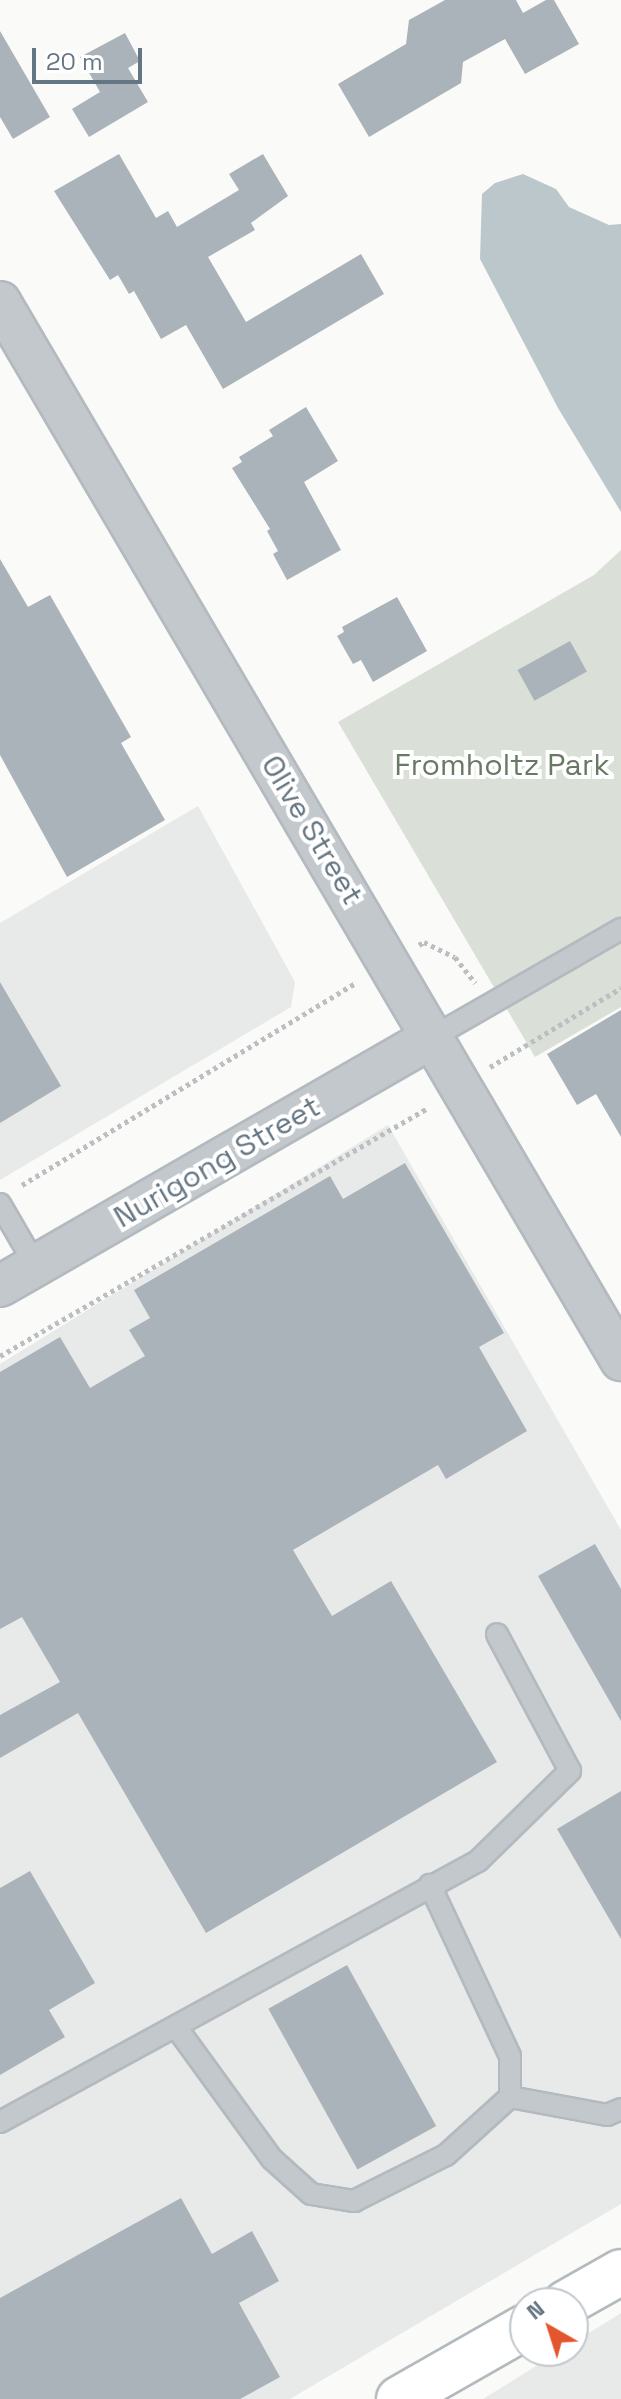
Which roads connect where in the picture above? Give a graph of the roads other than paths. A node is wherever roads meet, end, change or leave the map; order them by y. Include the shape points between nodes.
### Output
1 (0, 302) edge
2 (621, 929) edge
3 (433, 1037) junction
4 (6, 1197) edge
5 (36, 1266) junction
6 (0, 1286) edge
7 (621, 1360) edge
8 (497, 1634) dead end
9 (430, 1885) junction
10 (176, 2027) junction
11 (510, 2097) junction
12 (621, 2109) edge
13 (0, 2122) edge
14 (621, 2272) edge
15 (589, 2290) edge
16 (509, 2336) edge
17 (399, 2399) edge

1 - 3 street, Olive Street
2 - 3 lane
3 - 5 street, Nurigong Street
3 - 7 street, Olive Street
4 - 5 lane
5 - 6 street, Nurigong Street
8 - 9 lane via 570,1771 478,1861
9 - 10 lane
9 - 11 lane via 510,2056
10 - 11 lane via 272,2159 311,2194 354,2201 446,2155
10 - 13 lane
11 - 12 lane via 607,2115
14 - 15 street
16 - 17 street

